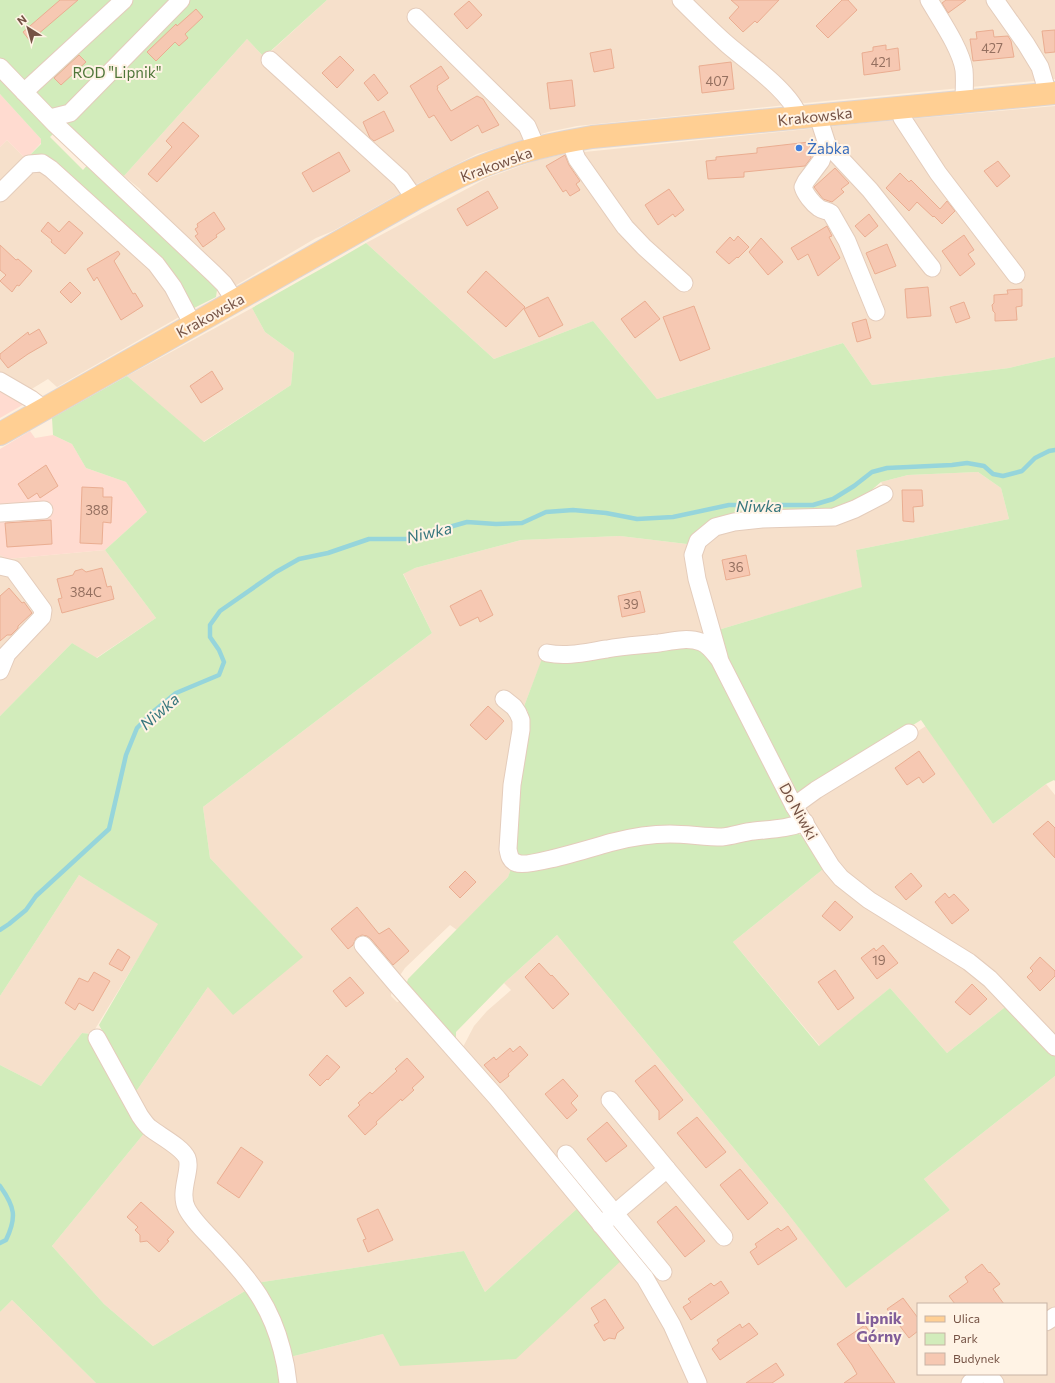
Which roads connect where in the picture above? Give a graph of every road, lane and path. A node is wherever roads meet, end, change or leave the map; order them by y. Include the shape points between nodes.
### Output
1 (124, 0) edge
2 (181, 0) edge
3 (681, 0) edge
4 (929, 0) edge
5 (995, 0) edge
6 (416, 17) dead end
7 (270, 60) dead end
8 (0, 67) edge
9 (24, 92) junction
10 (1052, 94) edge
11 (964, 102) junction
12 (899, 107) junction
13 (808, 116) junction
14 (50, 118) junction
15 (570, 141) junction
16 (827, 144) junction
17 (537, 149) junction
18 (0, 193) edge
19 (416, 199) junction
20 (932, 268) dead end
21 (1016, 275) dead end
22 (684, 283) dead end
23 (235, 301) junction
24 (876, 312) dead end
25 (193, 325) junction
26 (0, 381) edge
27 (44, 409) junction
28 (0, 434) edge
29 (884, 494) dead end
30 (44, 510) dead end
31 (0, 513) edge
32 (0, 566) edge
33 (547, 653) dead end
34 (719, 659) junction
35 (0, 671) edge
36 (504, 700) dead end
37 (909, 733) dead end
38 (794, 806) junction
39 (805, 822) junction
40 (363, 945) dead end
41 (97, 1038) dead end
42 (1055, 1047) edge
43 (610, 1100) dead end
44 (566, 1154) dead end
45 (667, 1169) junction
46 (614, 1213) junction
47 (601, 1225) junction
48 (724, 1238) dead end
49 (663, 1272) dead end
50 (979, 1375) edge
51 (988, 1375) edge
52 (288, 1383) edge
53 (698, 1383) edge
54 (970, 1383) edge
55 (994, 1383) edge

1 - 9 street
2 - 14 street via 70,113
3 - 13 street via 780,89 795,107
4 - 11 street via 948,31 964,69
5 - 10 street via 1040,67
6 - 17 street via 527,126
7 - 19 street via 401,179
8 - 9 street
9 - 14 street
10 - 11 main road, Krakowska
11 - 12 main road, Krakowska
12 - 13 main road, Krakowska
12 - 21 street via 902,118 938,173
13 - 15 main road, Krakowska
13 - 16 street
14 - 23 street via 214,274
15 - 17 main road, Krakowska
15 - 22 street via 577,159 625,227
16 - 20 street via 870,190
16 - 24 street via 821,160 803,187 819,209 831,213 847,241
17 - 19 main road, Krakowska via 508,156
18 - 25 street via 29,164 42,163 51,169 156,264 173,287
19 - 23 main road, Krakowska
23 - 25 main road, Krakowska
25 - 27 main road, Krakowska
26 - 27 street
27 - 28 main road, Krakowska
29 - 34 street via 834,517 734,522 715,527 698,541 693,555 697,579
30 - 31 street
32 - 35 street via 13,569 43,610 42,617 6,654
33 - 34 street, Do Niwki via 570,655 690,640 710,648
34 - 38 street, Do Niwki
36 - 39 street via 514,707 521,720 512,785 508,849 512,860 517,863 537,863 646,835 728,836 792,827
37 - 38 street
38 - 39 street, Do Niwki
39 - 42 street, Do Niwki via 841,878 869,900 969,962 990,979
40 - 47 street via 497,1098
41 - 52 street via 140,1116 149,1127 182,1151 188,1159 184,1199 186,1208 241,1271 268,1311 278,1333
43 - 45 street
44 - 46 street
45 - 46 street
45 - 48 street
46 - 47 street
46 - 49 street
47 - 53 street via 645,1278 676,1332
50 - 54 street
51 - 55 street

